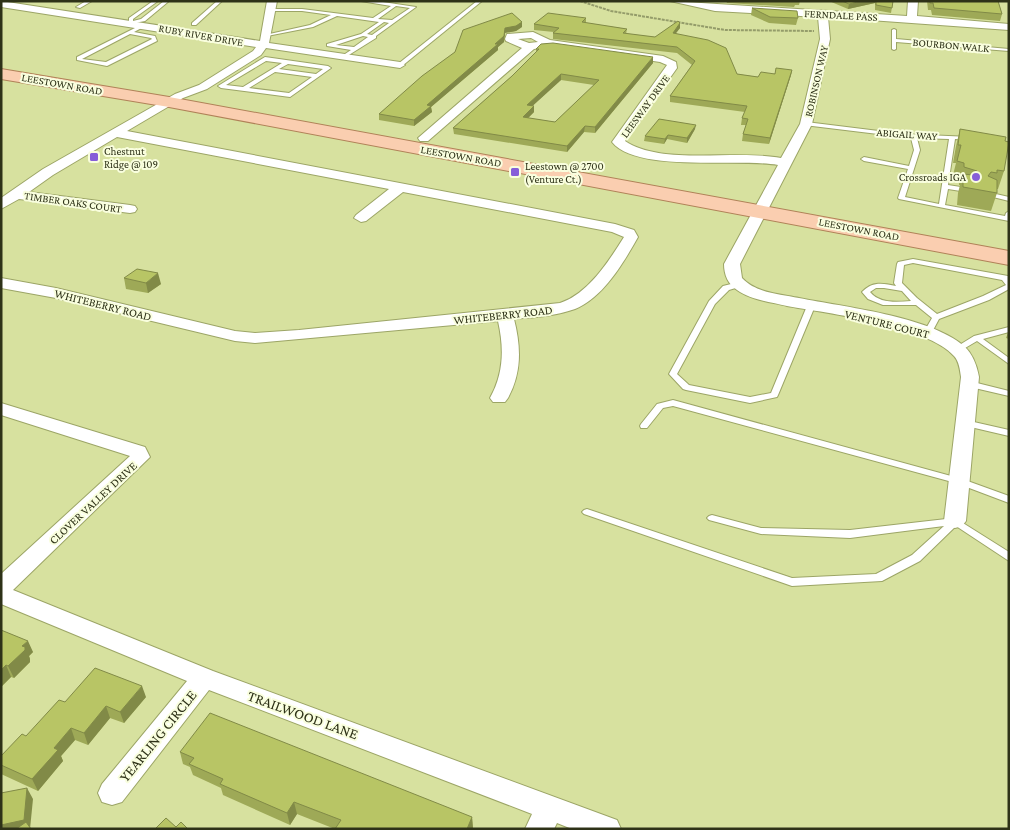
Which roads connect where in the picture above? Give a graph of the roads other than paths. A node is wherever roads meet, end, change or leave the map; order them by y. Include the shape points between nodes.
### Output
1 (90, 1) edge
2 (156, 1) edge
3 (167, 1) edge
4 (220, 1) edge
5 (363, 1) edge
6 (480, 1) edge
7 (674, 1) edge
8 (913, 1) edge
9 (694, 3) edge
10 (1, 4) edge
11 (395, 5) junction
12 (271, 6) edge
13 (78, 7) dead end
14 (823, 14) junction
15 (335, 15) junction
16 (374, 19) junction
17 (912, 19) junction
18 (384, 20) junction
19 (393, 22) junction
20 (194, 24) dead end
21 (1009, 27) edge
22 (130, 28) junction
23 (894, 30) dead end
24 (363, 34) junction
25 (267, 35) junction
26 (374, 37) junction
27 (894, 40) junction
28 (547, 43) junction
29 (261, 46) junction
30 (529, 47) junction
31 (894, 48) dead end
32 (355, 49) junction
33 (1009, 50) edge
34 (309, 52) junction
35 (344, 57) junction
36 (290, 62) junction
37 (1, 65) edge
38 (400, 65) joint
39 (275, 70) junction
40 (1, 74) edge
41 (245, 76) junction
42 (317, 76) junction
43 (247, 82) dead end
44 (244, 89) junction
45 (174, 99) junction
46 (806, 124) junction
47 (307, 128) junction
48 (115, 133) junction
49 (914, 136) junction
50 (424, 138) junction
51 (952, 139) junction
52 (980, 140) edge
53 (971, 145) edge
54 (864, 159) dead end
55 (786, 163) junction
56 (911, 168) junction
57 (944, 186) junction
58 (400, 187) junction
59 (968, 190) edge
60 (16, 194) junction
61 (987, 194) edge
62 (1009, 199) edge
63 (1, 205) edge
64 (765, 205) junction
65 (942, 206) junction
66 (130, 209) dead end
67 (1009, 213) edge
68 (361, 218) dead end
69 (999, 237) dead end
70 (1009, 258) edge
71 (1, 283) edge
72 (739, 284) junction
73 (1009, 285) edge
74 (905, 290) junction
75 (918, 303) junction
76 (811, 306) junction
77 (505, 315) junction
78 (932, 325) junction
79 (1009, 329) edge
80 (977, 338) junction
81 (957, 349) junction
82 (1009, 362) edge
83 (969, 384) junction
84 (1009, 394) edge
85 (499, 398) dead end
86 (1, 409) edge
87 (965, 423) junction
88 (644, 426) dead end
89 (1009, 433) edge
90 (959, 481) junction
91 (1009, 500) edge
92 (588, 512) dead end
93 (712, 518) dead end
94 (955, 521) junction
95 (1009, 557) edge
96 (1, 588) edge
97 (1, 595) edge
98 (204, 678) junction
99 (112, 793) dead end
100 (545, 818) edge
101 (607, 829) edge

1 - 13 lane
2 - 22 lane via 131,19
3 - 22 lane
4 - 20 lane
5 - 11 lane
6 - 38 lane
7 - 9 street, FERNDALE PASS
8 - 17 street
9 - 14 street, FERNDALE PASS
10 - 22 street, RUBY RIVER DRIVE
11 - 16 lane
11 - 19 lane via 416,6
12 - 15 lane
12 - 25 street
14 - 17 street, FERNDALE PASS
14 - 46 street, ROBINSON WAY via 826,39
15 - 16 lane
15 - 25 lane via 325,23
16 - 18 lane
17 - 21 street, FERNDALE PASS
18 - 19 lane
18 - 24 lane
19 - 26 lane
22 - 22 lane via 155,40 107,64 80,60
22 - 29 street, RUBY RIVER DRIVE via 145,25
23 - 27 lane
24 - 26 lane
24 - 32 lane via 329,45
25 - 29 street
26 - 32 lane
27 - 31 lane
27 - 33 lane, BOURBON WALK
28 - 30 street, LEESWAY DRIVE
28 - 30 street via 533,35 511,36 512,42
28 - 55 street, LEESWAY DRIVE via 663,58 672,64 618,142 626,148 679,158 756,158
29 - 34 street, RUBY RIVER DRIVE
29 - 41 street
29 - 45 street via 245,51 188,85
30 - 50 street, LEESWAY DRIVE
32 - 35 lane
34 - 35 street, RUBY RIVER DRIVE
34 - 36 lane
35 - 38 street, RUBY RIVER DRIVE
36 - 39 lane
36 - 41 lane via 264,59
36 - 42 lane via 328,68
37 - 45 main road, LEESTOWN ROAD
39 - 41 lane
39 - 42 lane
40 - 45 main road, LEESTOWN ROAD
41 - 43 lane
41 - 44 lane
41 - 44 lane via 221,86
41 - 45 street
42 - 44 lane via 290,95
45 - 47 main road, LEESTOWN ROAD
45 - 48 street
45 - 50 main road, LEESTOWN ROAD
46 - 49 lane, ABIGAIL WAY
46 - 55 street, ROBINSON WAY
47 - 50 main road via 405,140
47 - 64 main road, LEESTOWN ROAD
48 - 58 street, WHITEBERRY ROAD
48 - 60 street
49 - 51 lane, ABIGAIL WAY
49 - 56 lane via 917,150
50 - 64 main road, LEESTOWN ROAD
51 - 52 lane, ABIGAIL WAY
51 - 53 lane
51 - 57 lane
54 - 56 lane
55 - 64 street, ROBINSON WAY
56 - 65 lane via 901,198
57 - 59 lane
57 - 65 lane
58 - 68 street
58 - 77 street, WHITEBERRY ROAD via 629,233 631,237 626,245 582,298 564,307
60 - 63 street
60 - 66 street, TIMBER OAKS COURT
61 - 62 lane
64 - 69 main road, LEESTOWN ROAD
64 - 70 main road, LEESTOWN ROAD
64 - 72 street via 732,264 733,278
65 - 67 lane via 1008,219
71 - 77 street, WHITEBERRY ROAD via 246,338
72 - 76 street, VENTURE COURT via 757,294
72 - 76 lane via 726,288 712,304 673,374 686,387 750,400 774,395
73 - 74 lane via 1005,278 913,261 901,264 898,283
73 - 78 lane
74 - 75 lane
74 - 75 lane via 881,285 870,287 866,292 873,300 883,303
75 - 78 lane
76 - 78 street, VENTURE COURT
77 - 85 street via 513,351 511,369
78 - 81 street, VENTURE COURT
79 - 80 lane
80 - 81 lane
80 - 82 lane
81 - 83 street via 967,362
83 - 84 lane
83 - 87 street
86 - 96 street, CLOVER VALLEY DRIVE via 138,451 140,457
87 - 89 lane
87 - 90 street
88 - 90 lane via 660,406 673,403
90 - 91 lane
90 - 94 street
92 - 94 lane via 792,582 878,578 916,558
93 - 94 lane via 761,531 850,534
94 - 95 lane
97 - 98 street, TRAILWOOD LANE
98 - 99 street, YEARLING CIRCLE
98 - 100 street, TRAILWOOD LANE
100 - 101 street, TRAILWOOD LANE

